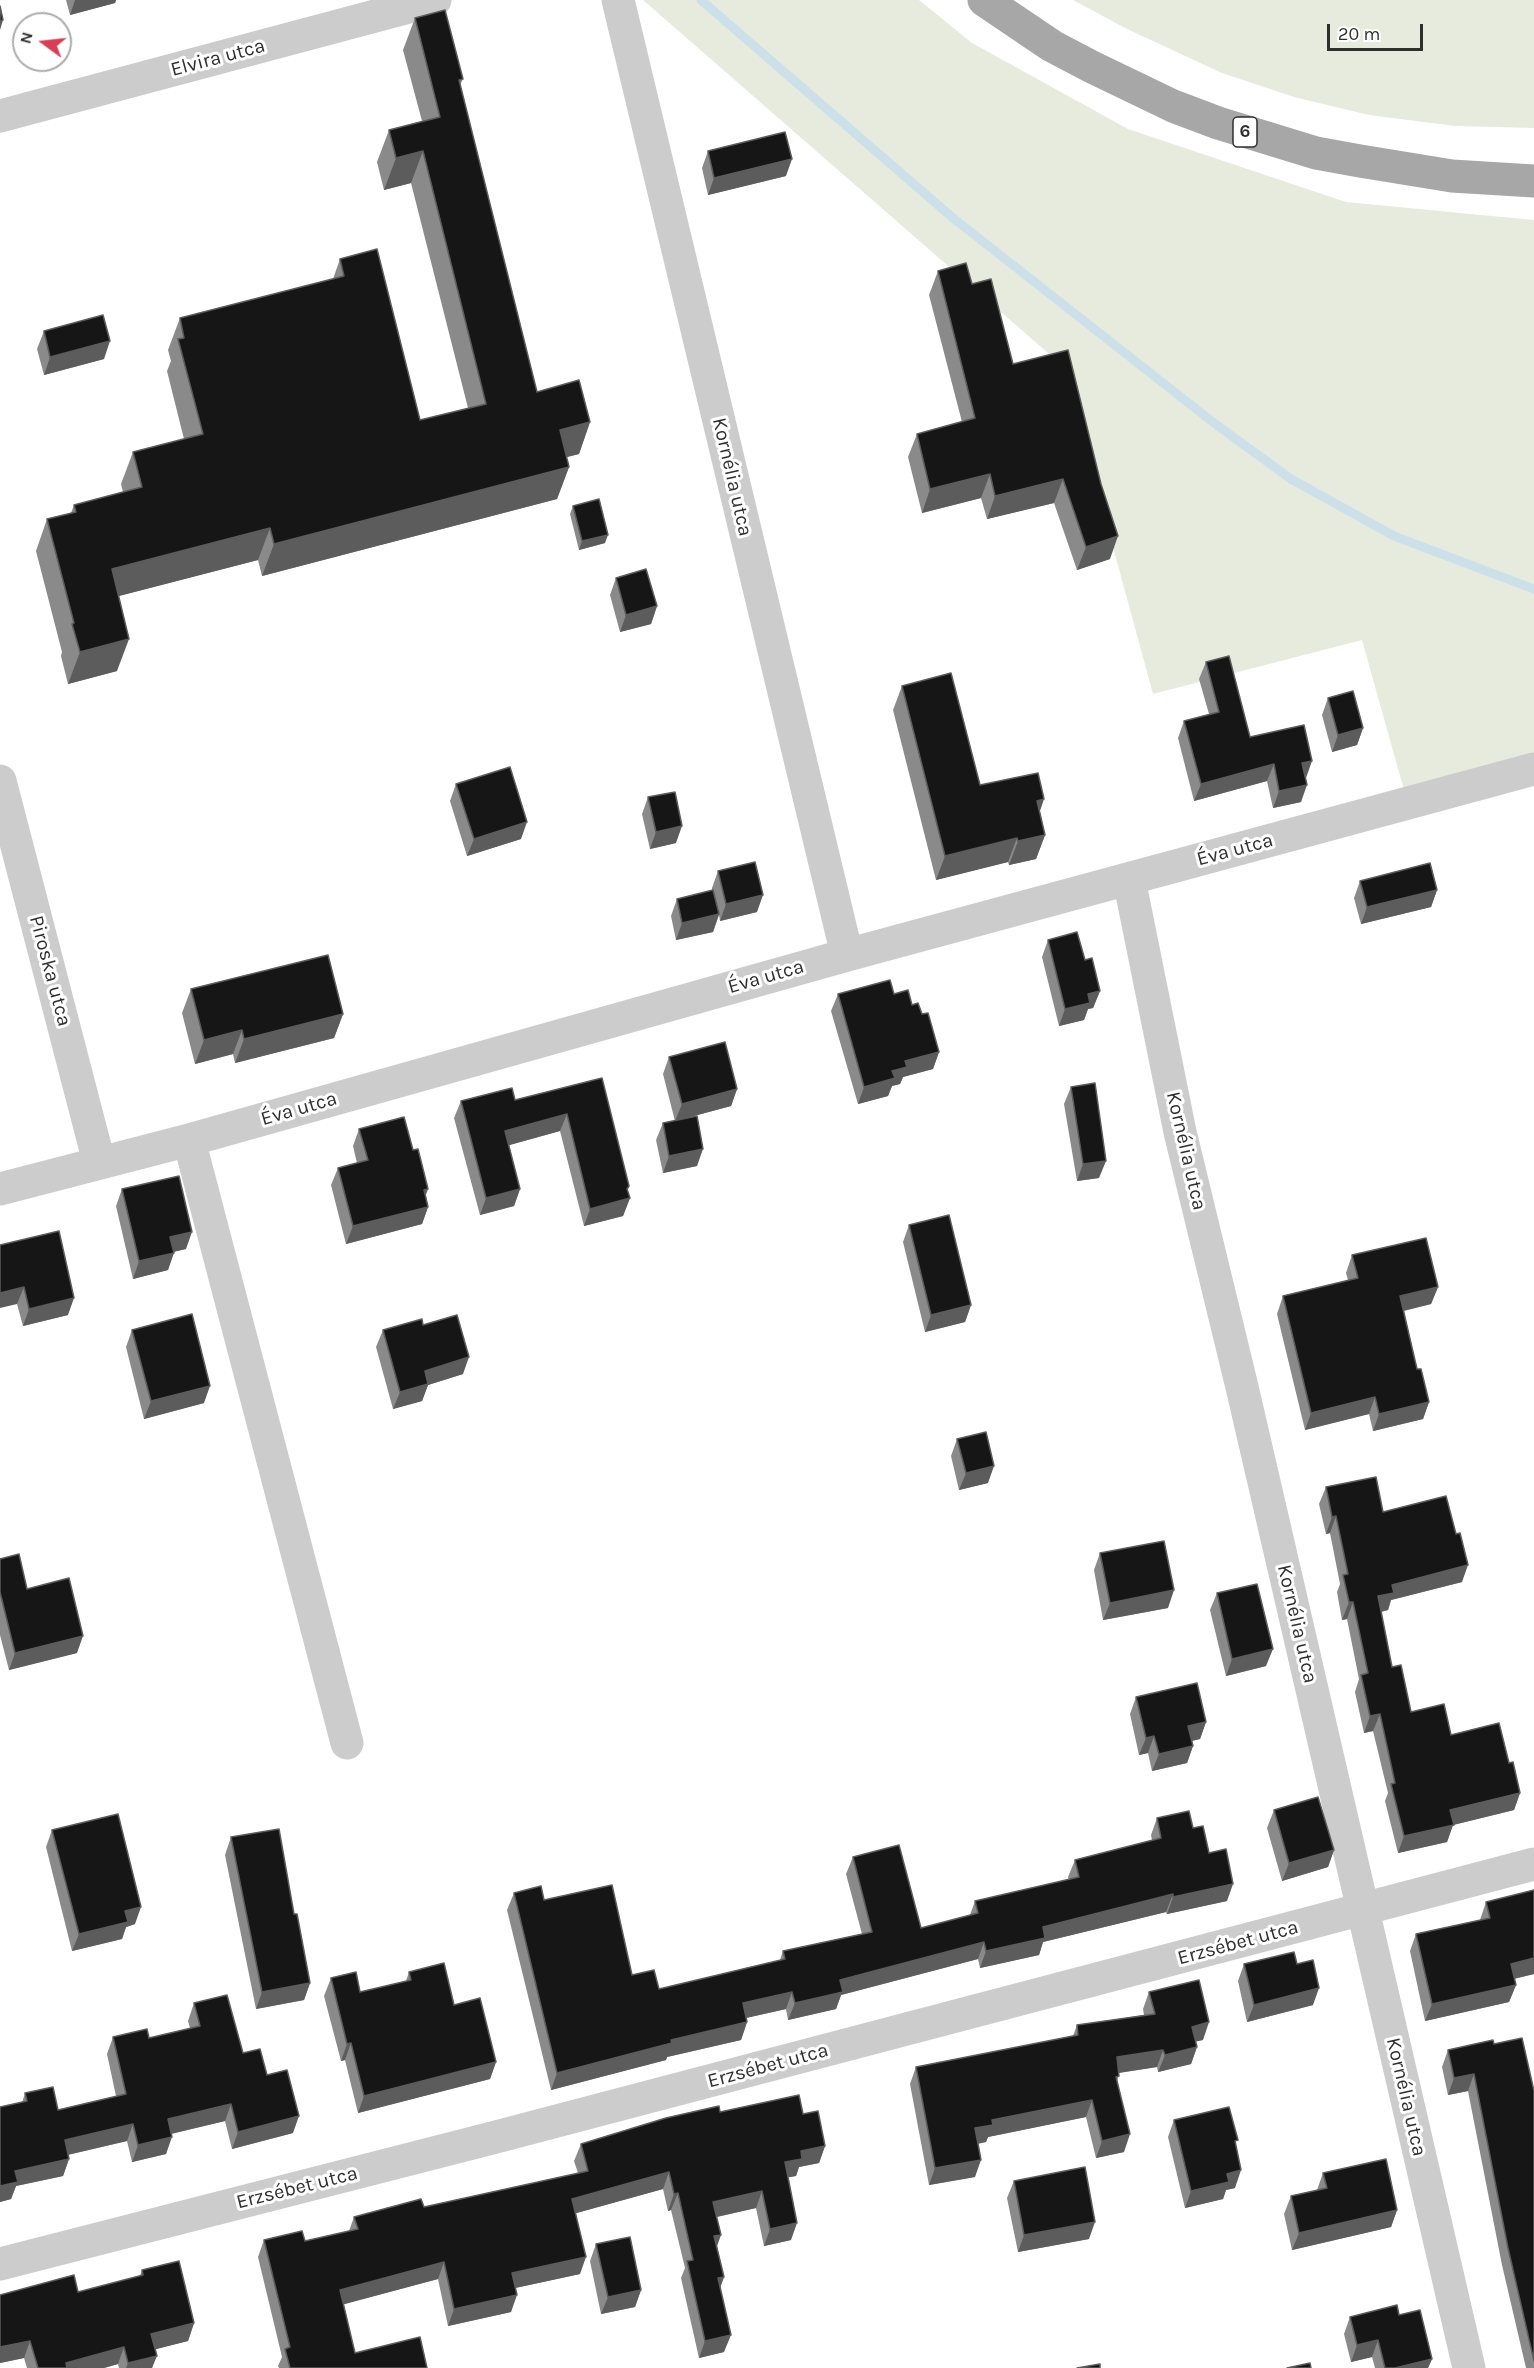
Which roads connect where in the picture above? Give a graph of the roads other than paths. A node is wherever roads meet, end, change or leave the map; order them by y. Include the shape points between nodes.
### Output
1 (435, 0) edge
2 (618, 0) edge
3 (984, 0) edge
4 (0, 116) edge
5 (1534, 182) edge
6 (1534, 769) edge
7 (0, 781) edge
8 (1129, 879) junction
9 (847, 955) junction
10 (189, 1140) junction
11 (99, 1162) junction
12 (0, 1189) edge
13 (347, 1743) dead end
14 (1534, 1864) edge
15 (1363, 1911) junction
16 (0, 2264) edge
17 (1470, 2368) edge

1 - 4 street, Elvira utca
2 - 9 street, Kornélia utca
3 - 5 main road, 6 via 1082,62 1218,123 1360,162 1452,176
6 - 8 street, Éva utca
7 - 11 street, Piroska utca
8 - 9 street, Éva utca
8 - 15 street, Kornélia utca via 1180,1132
9 - 10 street, Éva utca
10 - 11 street, Éva utca
10 - 13 street
11 - 12 street, Éva utca
14 - 15 street, Erzsébet utca
15 - 16 street, Erzsébet utca
15 - 17 street, Kornélia utca

